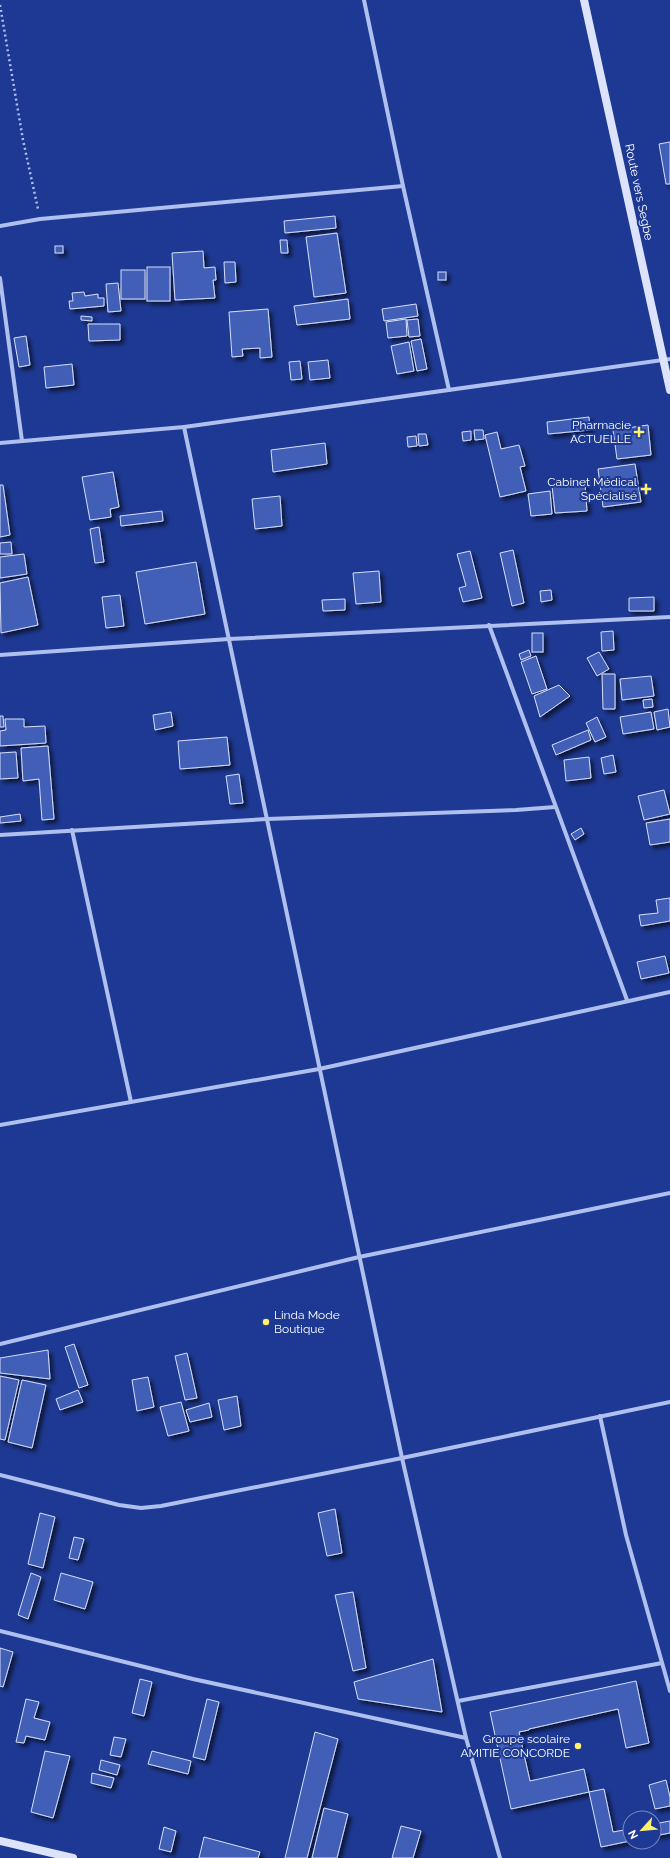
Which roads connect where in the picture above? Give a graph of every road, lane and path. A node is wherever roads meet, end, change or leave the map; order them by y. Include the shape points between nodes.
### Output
1 (364, 0) edge
2 (584, 0) edge
3 (0, 5) edge
4 (403, 186) junction
5 (40, 219) junction
6 (0, 226) edge
7 (0, 278) edge
8 (667, 359) edge
9 (449, 390) junction
10 (670, 390) edge
11 (184, 427) junction
12 (22, 441) junction
13 (0, 443) edge
14 (670, 617) edge
15 (489, 625) junction
16 (229, 639) junction
17 (0, 655) edge
18 (555, 807) junction
19 (267, 819) junction
20 (72, 830) junction
21 (0, 835) edge
22 (670, 992) edge
23 (627, 1000) junction
24 (319, 1069) junction
25 (131, 1102) junction
26 (0, 1125) edge
27 (670, 1193) edge
28 (359, 1257) junction
29 (0, 1344) edge
30 (670, 1402) edge
31 (600, 1416) junction
32 (402, 1458) junction
33 (0, 1475) edge
34 (0, 1630) edge
35 (662, 1663) junction
36 (670, 1691) edge
37 (458, 1701) junction
38 (466, 1738) junction
39 (0, 1842) edge
40 (73, 1858) edge
41 (500, 1858) edge

1 - 4 street
2 - 8 main road, Route vers Segbe
3 - 5 path via 23,140
4 - 5 street
4 - 9 street
5 - 6 street
7 - 12 street
8 - 9 street
8 - 10 main road, Route vers Segbe
9 - 11 street
11 - 12 street
11 - 16 street
12 - 13 street
14 - 15 street
15 - 16 street
15 - 18 street
16 - 17 street
16 - 19 street
18 - 19 street
18 - 23 street
19 - 20 street
19 - 24 street
20 - 21 street
20 - 25 street
22 - 23 street
23 - 24 street
24 - 25 street
24 - 28 street
25 - 26 street
27 - 28 street
28 - 29 street
28 - 32 street
30 - 31 street
31 - 32 street
31 - 35 street via 626,1535
32 - 33 street via 141,1508 119,1505
32 - 37 street
34 - 38 street via 193,1679
35 - 36 street
35 - 37 street
37 - 38 street
38 - 41 street
39 - 40 main road

